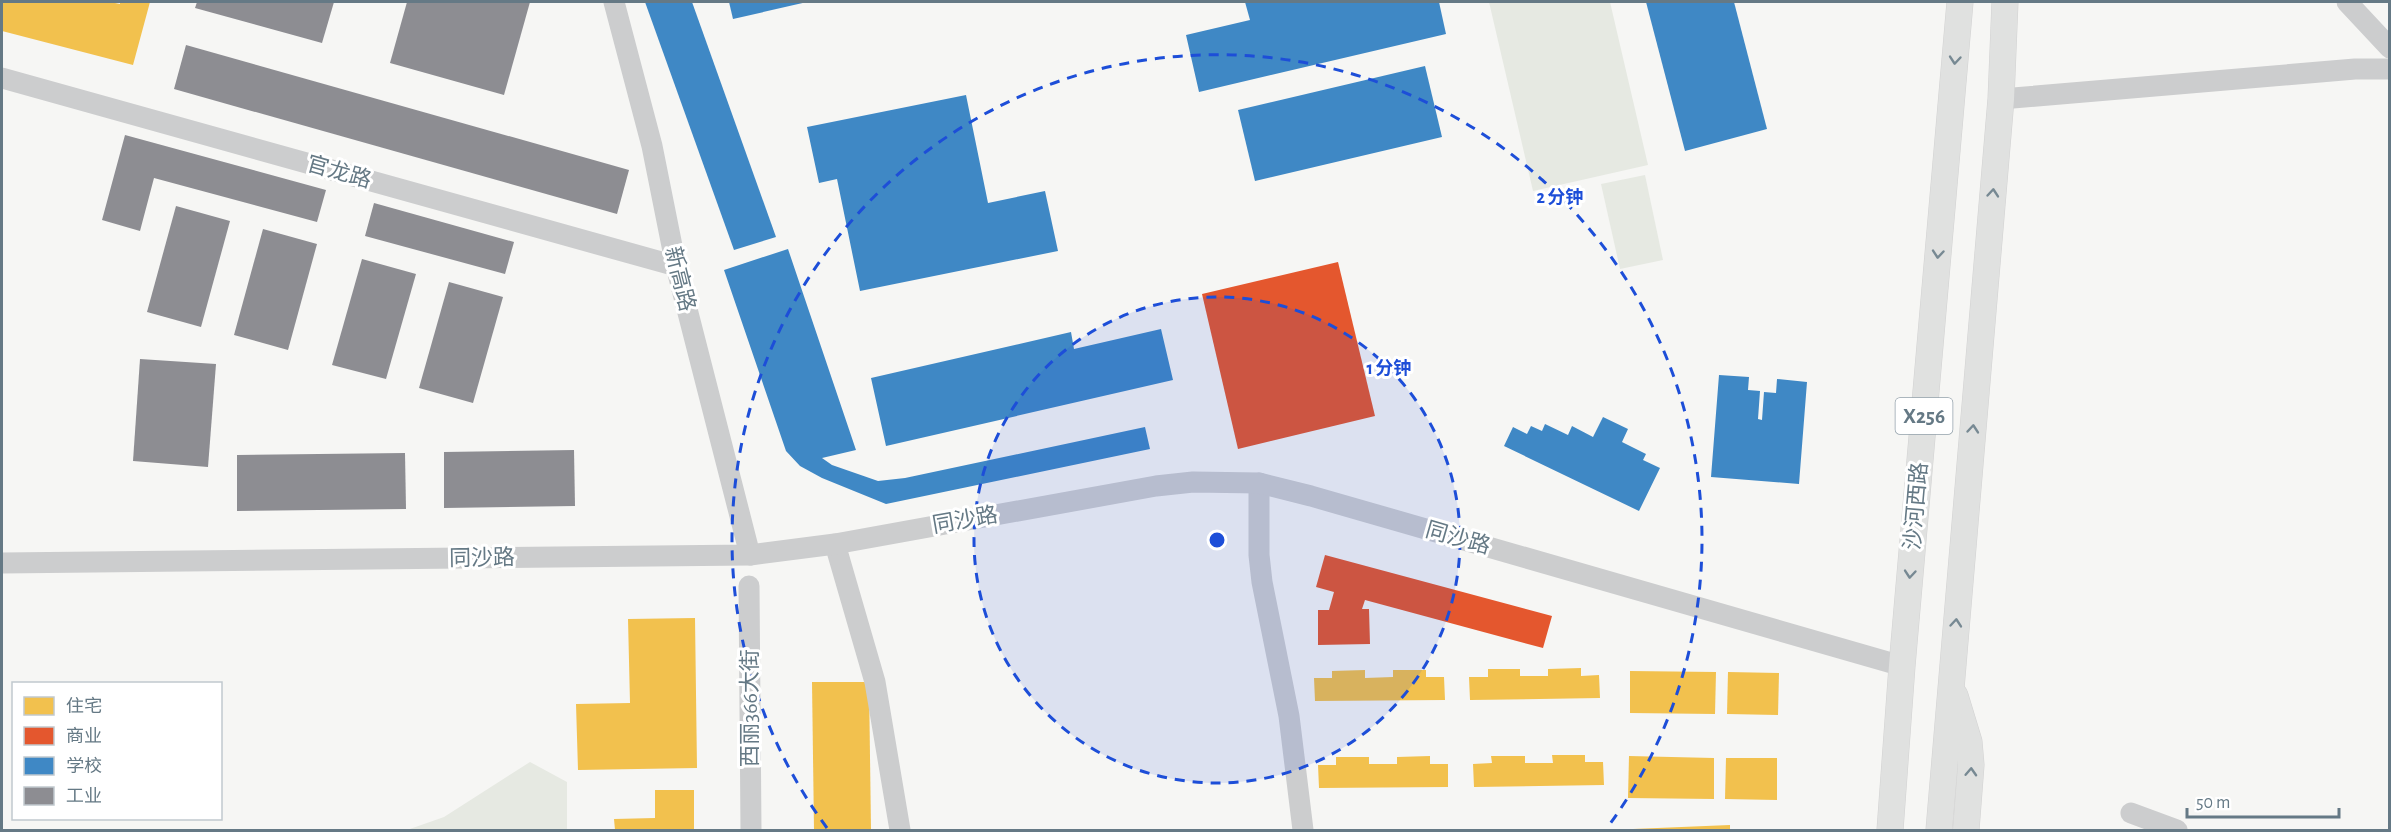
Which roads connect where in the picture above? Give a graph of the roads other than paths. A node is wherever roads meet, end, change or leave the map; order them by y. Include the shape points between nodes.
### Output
1 (614, 2) edge
2 (1960, 2) edge
3 (2005, 2) edge
4 (2347, 2) edge
5 (2390, 48) edge
6 (2390, 69) edge
7 (2, 78) edge
8 (2001, 99) junction
9 (676, 266) junction
10 (1259, 483) junction
11 (835, 544) junction
12 (750, 555) junction
13 (2, 563) edge
14 (749, 586) dead end
15 (1902, 666) junction
16 (1951, 682) junction
17 (1894, 766) junction
18 (2131, 813) dead end
19 (751, 831) edge
20 (900, 831) edge
21 (1303, 831) edge
22 (1874, 831) edge
23 (1890, 831) edge
24 (1939, 831) edge
25 (1966, 831) edge
26 (2177, 831) edge

1 - 9 street, 新高路 via 652,146
2 -> 15 main road, 沙河西路 / X256
3 - 8 main road, X256
4 - 5 street
6 - 8 street
7 - 9 street, 官龙路
16 -> 8 main road, X256
9 - 12 street, 新高路
10 - 11 street, 同沙路 via 1156,486
10 - 15 street, 同沙路
10 - 21 street via 1262,582 1289,716
11 - 12 street, 同沙路
11 - 20 street via 875,682
12 - 13 street, 同沙路
14 - 19 street, 西丽366大街
15 - 17 main road, 沙河西路 / X256
16 - 24 main road, X256
25 -> 16 main road via 1969,742
17 - 22 main road
17 - 23 main road, 沙河西路 / X256
18 - 26 street

